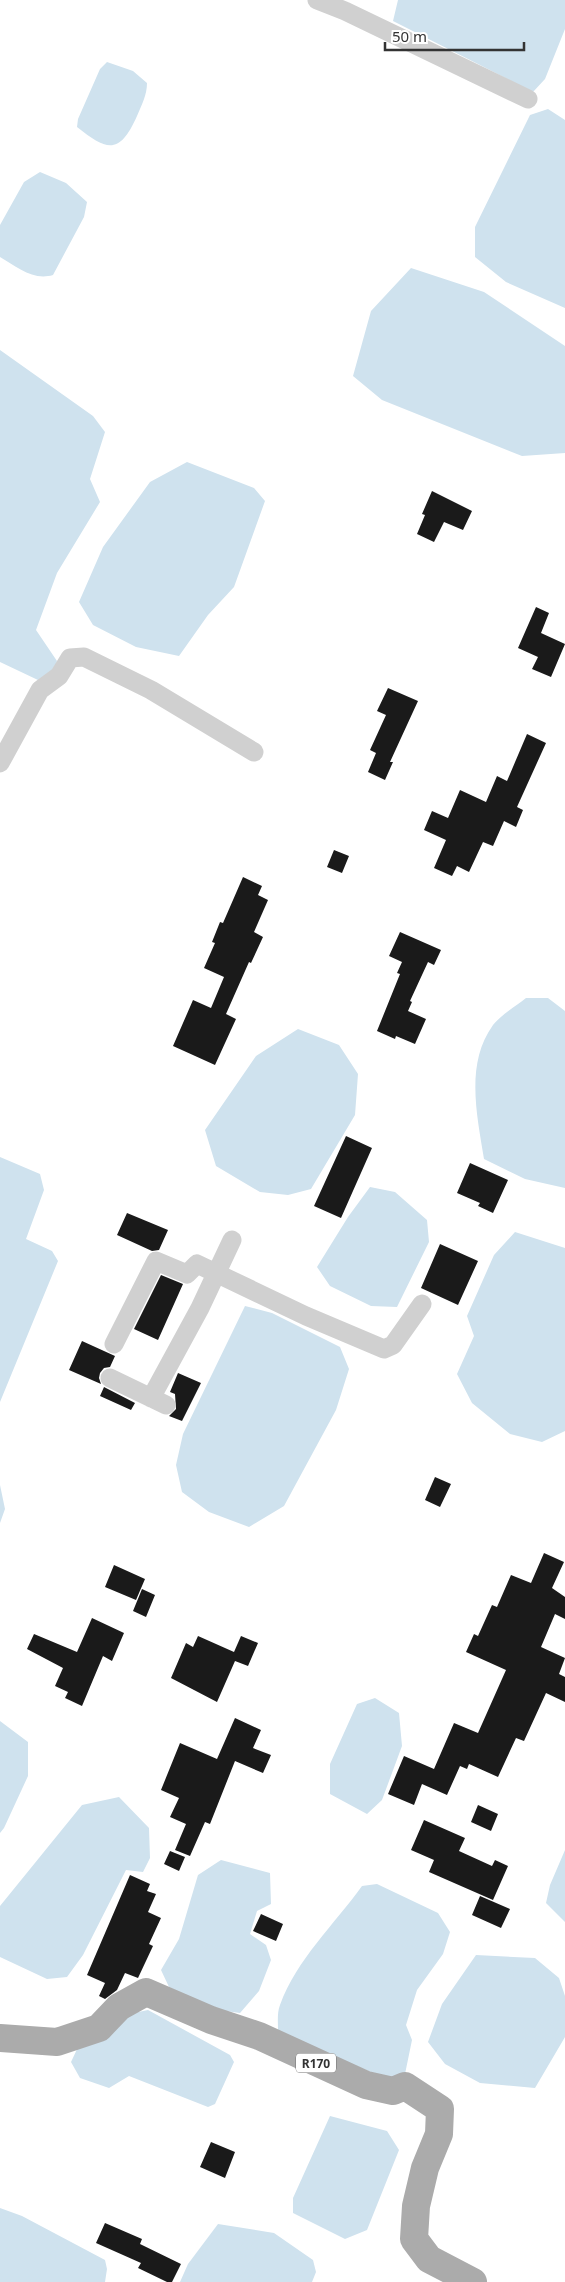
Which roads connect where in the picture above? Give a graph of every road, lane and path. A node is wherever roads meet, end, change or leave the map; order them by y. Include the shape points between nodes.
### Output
1 (317, 0) edge
2 (528, 99) dead end
3 (254, 752) dead end
4 (0, 763) edge
5 (232, 1240) dead end
6 (217, 1272) junction
7 (422, 1304) dead end
8 (114, 1344) dead end
9 (110, 1378) dead end
10 (0, 2038) edge
11 (473, 2282) edge

1 - 2 street
3 - 4 street via 151,690 84,656 70,658 59,676 40,690
5 - 6 street
6 - 7 street via 384,1350 393,1345
6 - 8 street via 197,1264 187,1274 156,1260
6 - 9 street via 158,1401
10 - 11 main road, R170 via 57,2042 99,2028 119,2007 146,1992 259,2036 366,2085 393,2091 405,2086 440,2109 439,2134 425,2168 416,2206 414,2238 429,2259

